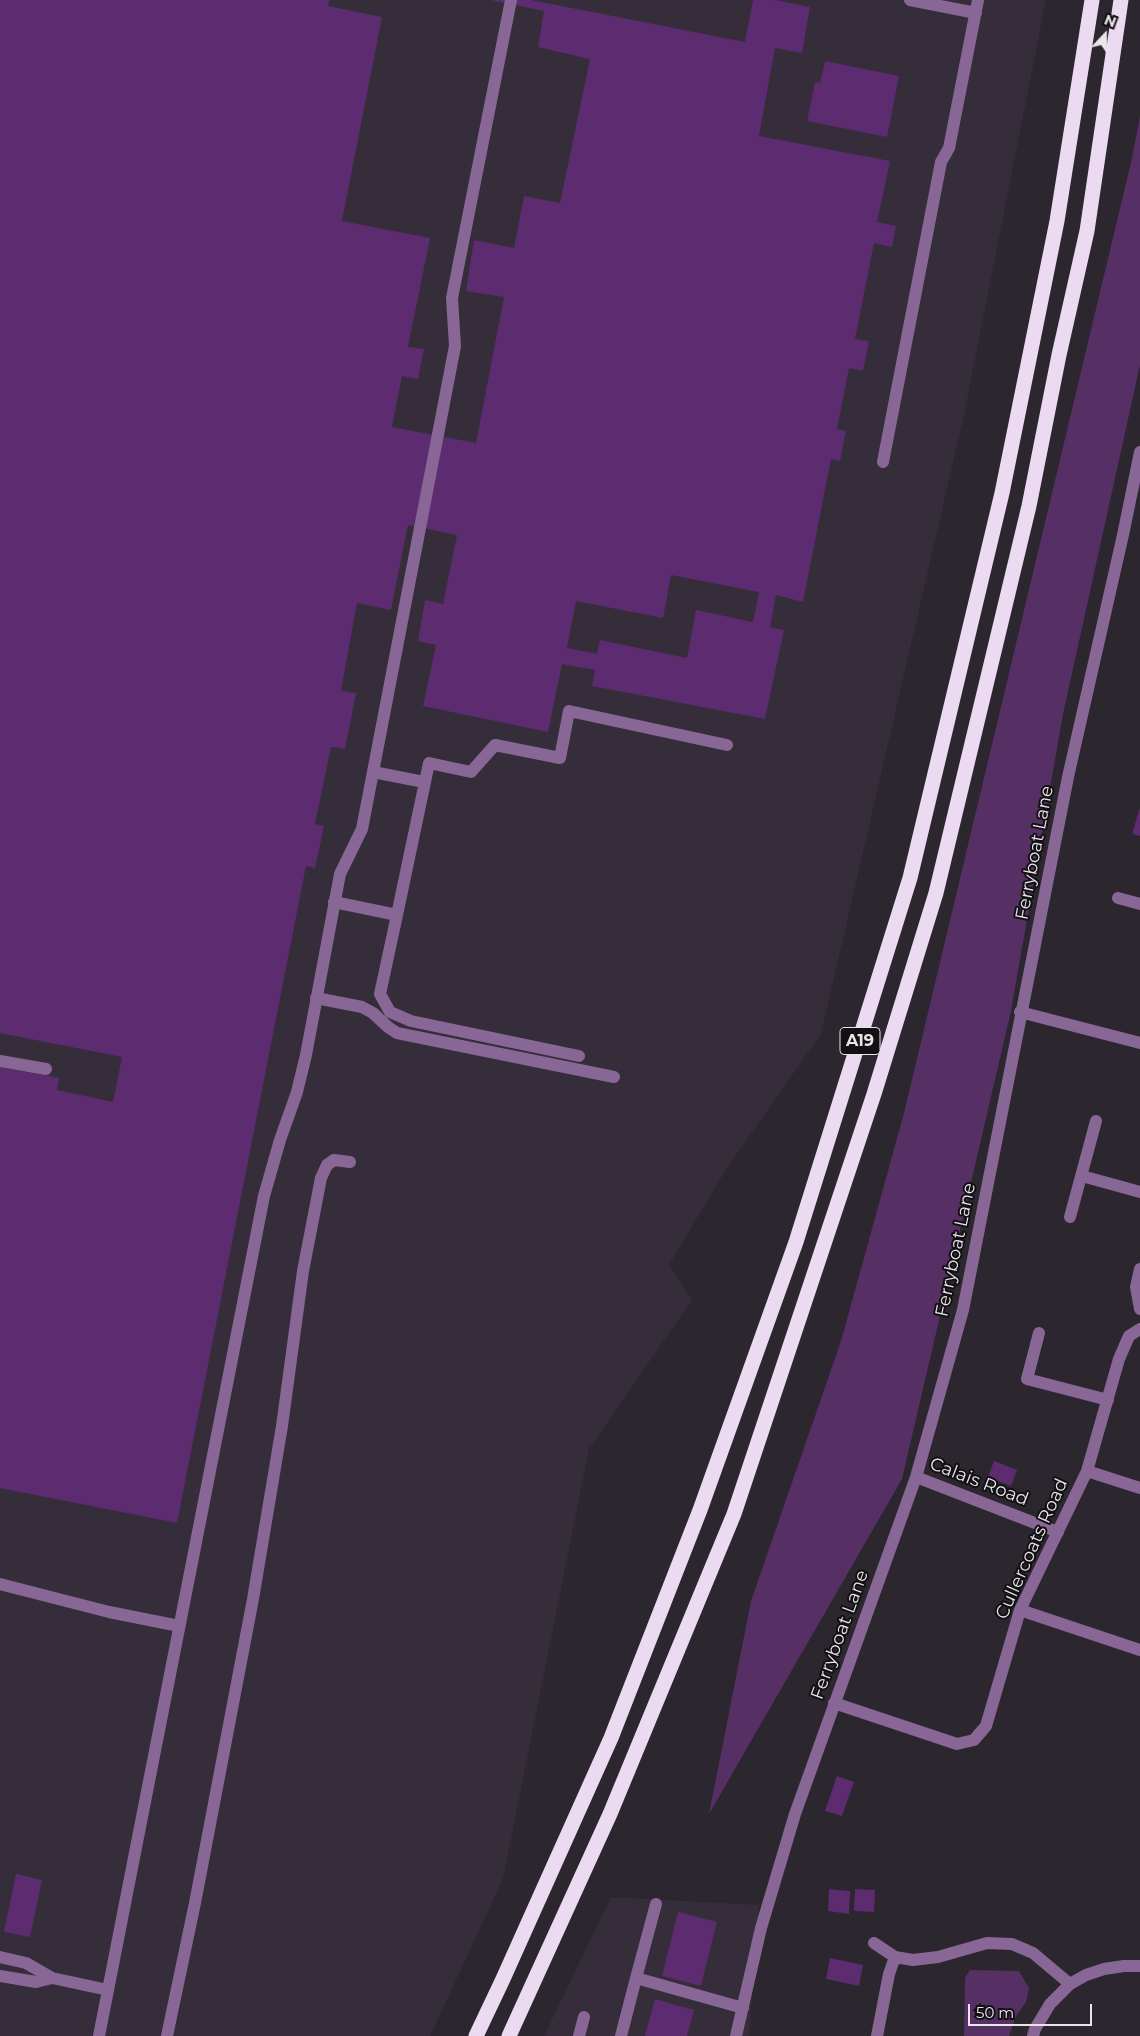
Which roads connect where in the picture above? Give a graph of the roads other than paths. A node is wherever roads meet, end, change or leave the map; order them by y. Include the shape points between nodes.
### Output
1 (511, 0) edge
2 (910, 0) edge
3 (1092, 0) edge
4 (1121, 0) edge
5 (977, 6) edge
6 (1140, 452) edge
7 (883, 462) dead end
8 (727, 745) dead end
9 (373, 772) junction
10 (424, 782) junction
11 (1118, 898) dead end
12 (334, 902) junction
13 (1140, 904) edge
14 (397, 915) junction
15 (316, 998) junction
16 (1020, 1012) junction
17 (1140, 1043) edge
18 (579, 1056) dead end
19 (0, 1061) edge
20 (46, 1069) dead end
21 (614, 1077) dead end
22 (1096, 1122) dead end
23 (350, 1162) dead end
24 (1082, 1176) junction
25 (1140, 1192) edge
26 (1070, 1216) dead end
27 (1140, 1269) edge
28 (1140, 1309) edge
29 (1140, 1328) edge
30 (1039, 1333) dead end
31 (1108, 1400) junction
32 (1086, 1471) junction
33 (916, 1477) junction
34 (1140, 1488) edge
35 (1058, 1532) junction
36 (0, 1584) edge
37 (1020, 1610) junction
38 (179, 1626) junction
39 (1140, 1650) edge
40 (834, 1703) junction
41 (656, 1904) dead end
42 (874, 1942) dead end
43 (0, 1957) edge
44 (895, 1957) junction
45 (1140, 1966) edge
46 (0, 1976) edge
47 (52, 1978) junction
48 (636, 1978) junction
49 (1070, 1984) junction
50 (108, 1990) junction
51 (744, 2008) junction
52 (584, 2017) dead end
53 (98, 2036) edge
54 (167, 2036) edge
55 (476, 2036) edge
56 (509, 2036) edge
57 (579, 2036) edge
58 (621, 2036) edge
59 (736, 2036) edge
60 (877, 2036) edge
61 (1033, 2036) edge

1 - 9 street via 452,298 455,346
2 - 5 street
3 - 55 highway, A19 via 1057,221 1002,493 910,878 796,1242 700,1510 611,1738
4 - 56 highway, A19 via 1086,231 1029,506 936,893 874,1094 734,1514 610,1814
5 - 7 street via 949,148 941,162
6 - 16 street, Ferryboat Lane
8 - 10 street via 569,711 560,758 495,745 471,772 429,763
9 - 10 street
9 - 12 street via 362,829 340,874
10 - 14 street
11 - 13 street
12 - 14 street
12 - 15 street
14 - 18 street via 380,994 390,1012 411,1021
15 - 21 street via 362,1006 397,1033
15 - 38 street via 298,1092 264,1196
16 - 17 street
16 - 33 street, Ferryboat Lane via 963,1310
19 - 20 street
22 - 24 street
23 - 54 street via 334,1160 327,1165 321,1178 303,1271 282,1426 253,1600
24 - 25 street
24 - 26 street
27 - 28 street via 1136,1287
29 - 31 street, Cullercoats Road via 1129,1336
30 - 31 street via 1028,1380
31 - 32 street, Cullercoats Road
32 - 34 street
32 - 35 street, Cullercoats Road
33 - 35 street, Calais Road
33 - 40 street, Ferryboat Lane
35 - 37 street, Cullercoats Road
36 - 38 street
37 - 39 street
37 - 40 street, Cullercoats Road via 986,1726 974,1740 957,1744
38 - 50 street
40 - 51 street, Ferryboat Lane via 794,1814 762,1928
41 - 48 street
42 - 44 street
43 - 47 street via 26,1963
44 - 49 street via 914,1960 938,1957 987,1943 1012,1944 1032,1953
44 - 60 street
45 - 49 street via 1104,1969
46 - 47 street via 36,1982
47 - 50 street
48 - 51 street
48 - 58 street
49 - 61 street via 1050,2004
50 - 53 street
51 - 59 street, Ferryboat Lane
52 - 57 street

